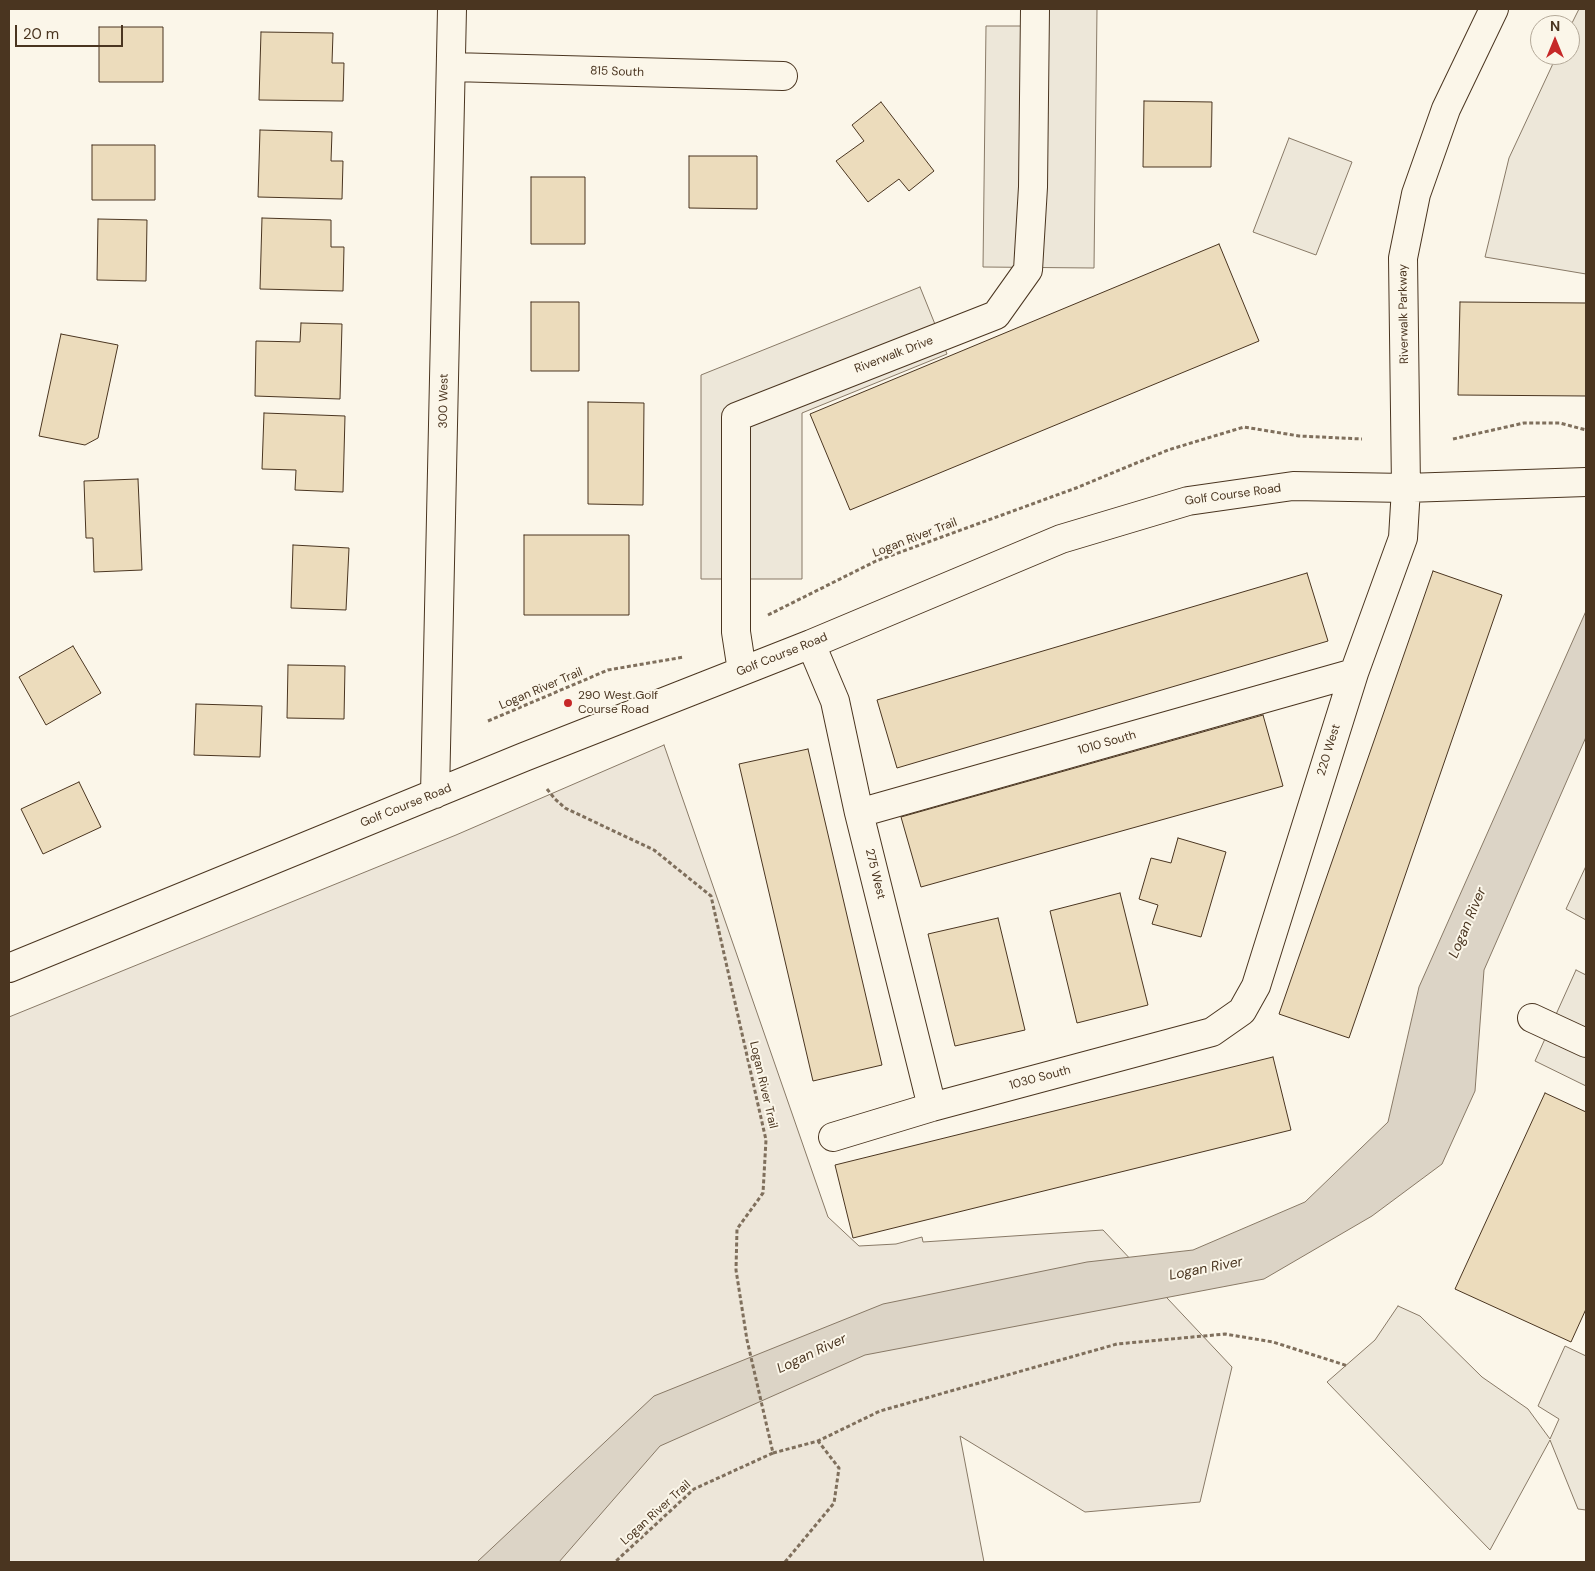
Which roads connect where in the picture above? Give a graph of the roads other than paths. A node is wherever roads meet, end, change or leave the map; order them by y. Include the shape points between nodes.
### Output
1 (452, 9) edge
2 (1035, 9) edge
3 (1494, 9) edge
4 (452, 67) junction
5 (783, 76) dead end
6 (1586, 482) edge
7 (1406, 488) junction
8 (811, 644) junction
9 (742, 671) junction
10 (1354, 673) junction
11 (434, 794) junction
12 (860, 813) junction
13 (9, 968) edge
14 (1242, 1011) joint
15 (1532, 1018) dead end
16 (1586, 1043) edge
17 (932, 1107) junction
18 (833, 1137) dead end

1 - 4 street, 300 West
2 - 9 street, Riverwalk Drive via 1028,270 996,315 736,417 736,632
3 - 7 street, Riverwalk Parkway via 1446,109 1416,194 1403,258
4 - 5 street, 815 South
4 - 11 street, 300 West
6 - 7 street, Golf Course Road
7 - 8 street, Golf Course Road via 1293,486 1188,501 1061,539
7 - 10 street, 220 West via 1403,538
8 - 9 street, Golf Course Road
8 - 12 street, 275 West via 834,701
9 - 11 street, Golf Course Road
10 - 12 street, 1010 South
10 - 14 street, 220 West via 1256,986
11 - 13 street, Golf Course Road
12 - 17 street, 275 West
14 - 17 street, 1030 South via 1212,1032
15 - 16 street
17 - 18 street, 1030 South

